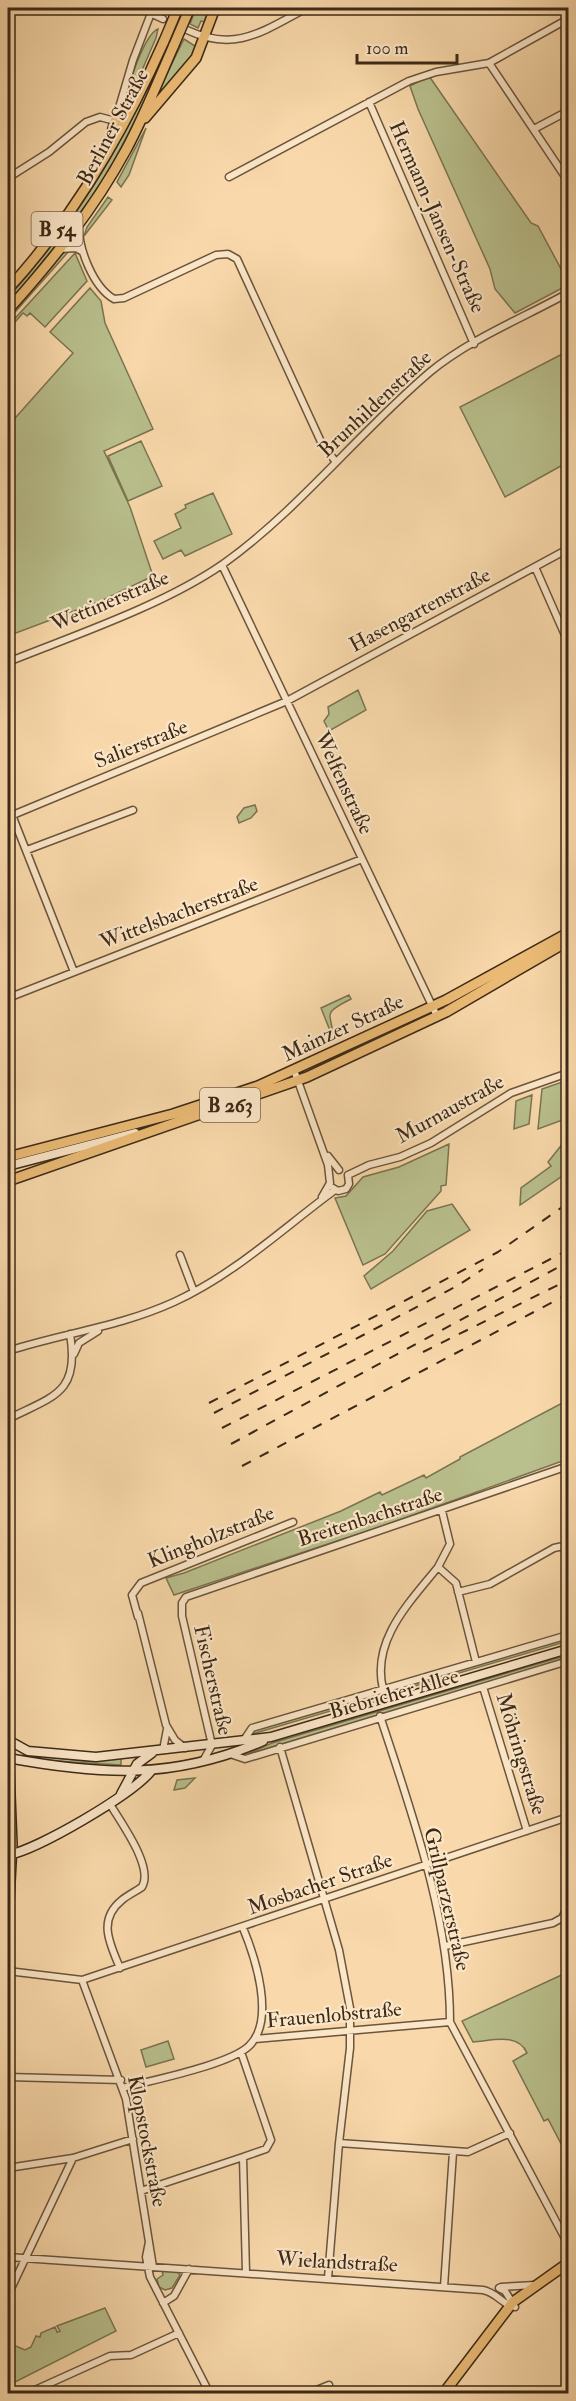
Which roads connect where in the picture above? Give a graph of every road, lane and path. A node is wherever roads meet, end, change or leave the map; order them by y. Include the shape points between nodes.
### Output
1 (178, 8) edge
2 (215, 8) edge
3 (307, 8) edge
4 (190, 9) edge
5 (152, 10) edge
6 (164, 19) dead end
7 (568, 19) edge
8 (187, 30) dead end
9 (206, 38) junction
10 (489, 63) junction
11 (369, 102) junction
12 (568, 111) edge
13 (115, 121) junction
14 (139, 124) junction
15 (534, 129) junction
16 (102, 165) junction
17 (229, 177) dead end
18 (8, 178) edge
19 (568, 181) edge
20 (79, 223) junction
21 (59, 249) junction
22 (83, 252) junction
23 (8, 289) edge
24 (568, 293) edge
25 (8, 310) edge
26 (474, 344) junction
27 (336, 462) junction
28 (568, 549) edge
29 (222, 565) junction
30 (535, 567) junction
31 (568, 642) edge
32 (8, 662) edge
33 (287, 701) junction
34 (134, 810) dead end
35 (10, 816) edge
36 (27, 850) junction
37 (362, 859) junction
38 (568, 933) edge
39 (568, 941) edge
40 (74, 972) junction
41 (8, 998) edge
42 (431, 1006) junction
43 (436, 1016) junction
44 (294, 1070) junction
45 (568, 1073) edge
46 (298, 1080) junction
47 (161, 1127) junction
48 (121, 1129) junction
49 (81, 1145) junction
50 (326, 1154) junction
51 (8, 1156) edge
52 (8, 1166) edge
53 (339, 1170) junction
54 (330, 1175) junction
55 (348, 1175) junction
56 (8, 1181) edge
57 (330, 1183) junction
58 (335, 1190) junction
59 (320, 1200) junction
60 (180, 1255) dead end
61 (194, 1292) junction
62 (101, 1329) junction
63 (70, 1334) junction
64 (8, 1351) edge
65 (72, 1359) junction
66 (8, 1419) edge
67 (568, 1466) edge
68 (442, 1511) junction
69 (293, 1522) dead end
70 (568, 1545) edge
71 (438, 1567) junction
72 (458, 1592) junction
73 (183, 1600) joint
74 (568, 1635) edge
75 (568, 1648) edge
76 (568, 1660) edge
77 (476, 1662) junction
78 (483, 1687) junction
79 (383, 1689) junction
80 (380, 1716) junction
81 (166, 1725) junction
82 (271, 1737) junction
83 (8, 1740) edge
84 (244, 1740) junction
85 (212, 1745) junction
86 (8, 1746) edge
87 (186, 1748) junction
88 (280, 1748) junction
89 (156, 1752) junction
90 (230, 1754) junction
91 (8, 1758) edge
92 (200, 1764) junction
93 (133, 1771) junction
94 (151, 1771) junction
95 (114, 1802) junction
96 (568, 1817) edge
97 (527, 1831) junction
98 (9, 1854) edge
99 (425, 1865) junction
100 (324, 1899) junction
101 (568, 1905) edge
102 (8, 1920) edge
103 (243, 1928) junction
104 (445, 1946) junction
105 (120, 1968) junction
106 (8, 1971) edge
107 (82, 1980) junction
108 (450, 2022) junction
109 (350, 2030) junction
110 (255, 2039) junction
111 (241, 2052) junction
112 (8, 2077) edge
113 (121, 2080) junction
114 (123, 2088) junction
115 (510, 2133) junction
116 (134, 2139) junction
117 (339, 2142) junction
118 (453, 2152) junction
119 (243, 2157) junction
120 (73, 2158) junction
121 (8, 2168) edge
122 (141, 2191) junction
123 (568, 2244) edge
124 (8, 2257) edge
125 (22, 2259) junction
126 (568, 2263) edge
127 (150, 2266) junction
128 (189, 2269) junction
129 (246, 2273) junction
130 (328, 2278) junction
131 (545, 2280) junction
132 (535, 2285) junction
133 (444, 2286) junction
134 (498, 2288) junction
135 (483, 2290) junction
136 (8, 2295) edge
137 (163, 2303) junction
138 (512, 2305) junction
139 (179, 2333) junction
140 (329, 2385) dead end
141 (26, 2394) edge
142 (210, 2394) edge
143 (307, 2394) edge
144 (443, 2394) edge

1 - 16 main road, Berliner Straße / B 54, bridge via 128,120
2 - 9 main road
3 - 9 street via 250,36
4 - 14 main road, Berliner Straße / B 54, bridge
5 - 6 street
5 - 13 street
7 - 10 street
8 - 9 street
9 - 14 main road via 191,66
10 - 11 street via 426,74
10 - 15 street
11 - 17 street
11 - 26 street, Hermann-Jansen-Straße
12 - 15 street
13 - 16 main road
13 - 18 street via 100,117 86,122
14 - 20 main road, Berliner Straße / B 54
15 - 19 street
16 - 23 main road, Berliner Straße / B 54
20 - 21 main road, Berliner Straße / B 54
20 - 22 street
21 - 22 street via 73,247
21 - 25 main road, Berliner Straße / B 54
22 - 27 street via 103,290 114,299 124,298 216,255 235,257 322,444
24 - 26 street, Brunhildenstraße
26 - 27 street, Brunhildenstraße via 431,372
27 - 29 street, Brunhildenstraße via 270,526
28 - 30 street, Hasengartenstraße
29 - 32 street, Wettinerstraße via 164,597
29 - 33 street, Welfenstraße
30 - 31 street
30 - 33 street, Hasengartenstraße
33 - 35 street, Salierstraße
33 - 37 street, Welfenstraße
34 - 36 street
35 - 36 street
36 - 40 street
37 - 40 street, Wittelsbacherstraße
37 - 42 street, Welfenstraße
38 - 42 main road, Mainzer Straße
39 - 43 main road, Mainzer Straße
40 - 41 street, Wittelsbacherstraße
42 - 43 street, Welfenstraße
42 - 44 main road, Mainzer Straße / B 263
43 - 46 main road, Mainzer Straße
44 - 46 street
44 - 48 main road, Mainzer Straße / B 263 via 214,1102
45 - 55 street, Murnaustraße via 511,1093 431,1143
46 - 47 main road, Mainzer Straße / B 263
46 - 50 street
47 - 49 main road, Mainzer Straße
47 - 56 main road, Mainzer Straße / B 263
48 - 49 main road, Mainzer Straße
48 - 51 main road, Mainzer Straße
49 - 52 main road, Mainzer Straße
50 - 53 street
50 - 54 street
53 - 54 street
53 - 55 street
54 - 57 street
55 - 58 street via 346,1189
57 - 58 street
57 - 59 street
58 - 59 street
59 - 61 street via 260,1250
60 - 61 street
61 - 62 street
62 - 63 street
62 - 65 street via 79,1343
63 - 64 street
63 - 65 street
65 - 66 street via 71,1377 62,1390
67 - 68 street, Breitenbachstraße
68 - 71 street via 450,1544
68 - 73 street, Breitenbachstraße via 193,1593
69 - 81 street, Klingholzstraße via 141,1583 136,1597 138,1617
70 - 72 street via 554,1548 490,1584
71 - 72 street via 456,1583
71 - 79 street via 391,1628 380,1666
72 - 77 street
73 - 85 street, Fischerstraße via 182,1616
74 - 77 street, Biebricher Allee
75 - 82 main road, Biebricher Allee
76 - 78 street, Biebricher Allee
77 - 79 street, Biebricher Allee
78 - 80 street, Biebricher Allee
78 - 97 street, Möhringstraße
79 - 84 street, Biebricher Allee via 252,1728
80 - 88 street, Biebricher Allee
80 - 99 street, Grillparzerstraße
81 - 87 street, Klingholzstraße via 175,1740
81 - 89 street, Klingholzstraße via 167,1737
82 - 84 main road, Biebricher Allee
82 - 90 main road, Biebricher Allee
83 - 89 main road, Biebricher Allee via 26,1750 60,1755
84 - 85 main road, Biebricher Allee
85 - 87 main road, Biebricher Allee
85 - 92 street, Fischerstraße
86 - 91 main road
87 - 89 main road, Biebricher Allee
88 - 90 street, Biebricher Allee via 243,1759
88 - 100 street
89 - 93 main road
89 - 94 main road via 144,1764
90 - 92 main road, Biebricher Allee
91 - 93 main road, Biebricher Allee
91 - 98 main road
92 - 94 main road, Biebricher Allee
93 - 94 main road, Biebricher Allee
93 - 95 main road
94 - 95 main road
95 - 98 main road via 27,1849
95 - 105 street via 145,1873 142,1887 118,1903 107,1923 106,1935
96 - 97 street, Mosbacher Straße
97 - 99 street, Mosbacher Straße
98 - 102 main road
99 - 100 street, Mosbacher Straße
99 - 104 street, Grillparzerstraße
100 - 103 street, Mosbacher Straße
100 - 109 street via 345,1974
101 - 104 street via 554,1923
103 - 105 street, Mosbacher Straße
103 - 110 street via 261,1989 261,2016
104 - 108 street, Grillparzerstraße
105 - 107 street, Mosbacher Straße
106 - 107 street
107 - 113 street, Klopstockstraße
108 - 109 street, Frauenlobstraße
108 - 115 street, Grillparzerstraße
109 - 110 street, Frauenlobstraße
109 - 117 street
110 - 111 street, Frauenlobstraße
111 - 114 street, Frauenlobstraße
111 - 119 street via 271,2140 266,2150
112 - 113 street
113 - 114 street, Klopstockstraße
114 - 116 street, Klopstockstraße
115 - 118 street via 472,2152
115 - 123 street, Grillparzerstraße
116 - 120 street
116 - 122 street, Klopstockstraße
117 - 118 street
117 - 130 street
118 - 133 street
119 - 122 street
119 - 129 street
120 - 121 street
120 - 125 street
122 - 127 street, Klopstockstraße
124 - 125 street, Wielandstraße
125 - 127 street, Wielandstraße
125 - 136 street
126 - 131 main road
127 - 128 street, Wielandstraße
127 - 137 street, Klopstockstraße
128 - 129 street, Wielandstraße
128 - 137 street via 174,2296
129 - 130 street, Wielandstraße
130 - 133 street, Wielandstraße
131 - 132 main road
131 - 138 main road
132 - 134 street, Wielandstraße
132 - 138 main road
133 - 135 street, Wielandstraße
134 - 135 street, Wielandstraße
134 - 138 street via 505,2291
135 - 138 street, Wielandstraße
137 - 139 street, Klopstockstraße
138 - 144 main road
139 - 141 street via 131,2355 110,2356
139 - 142 street, Klopstockstraße
140 - 143 street

